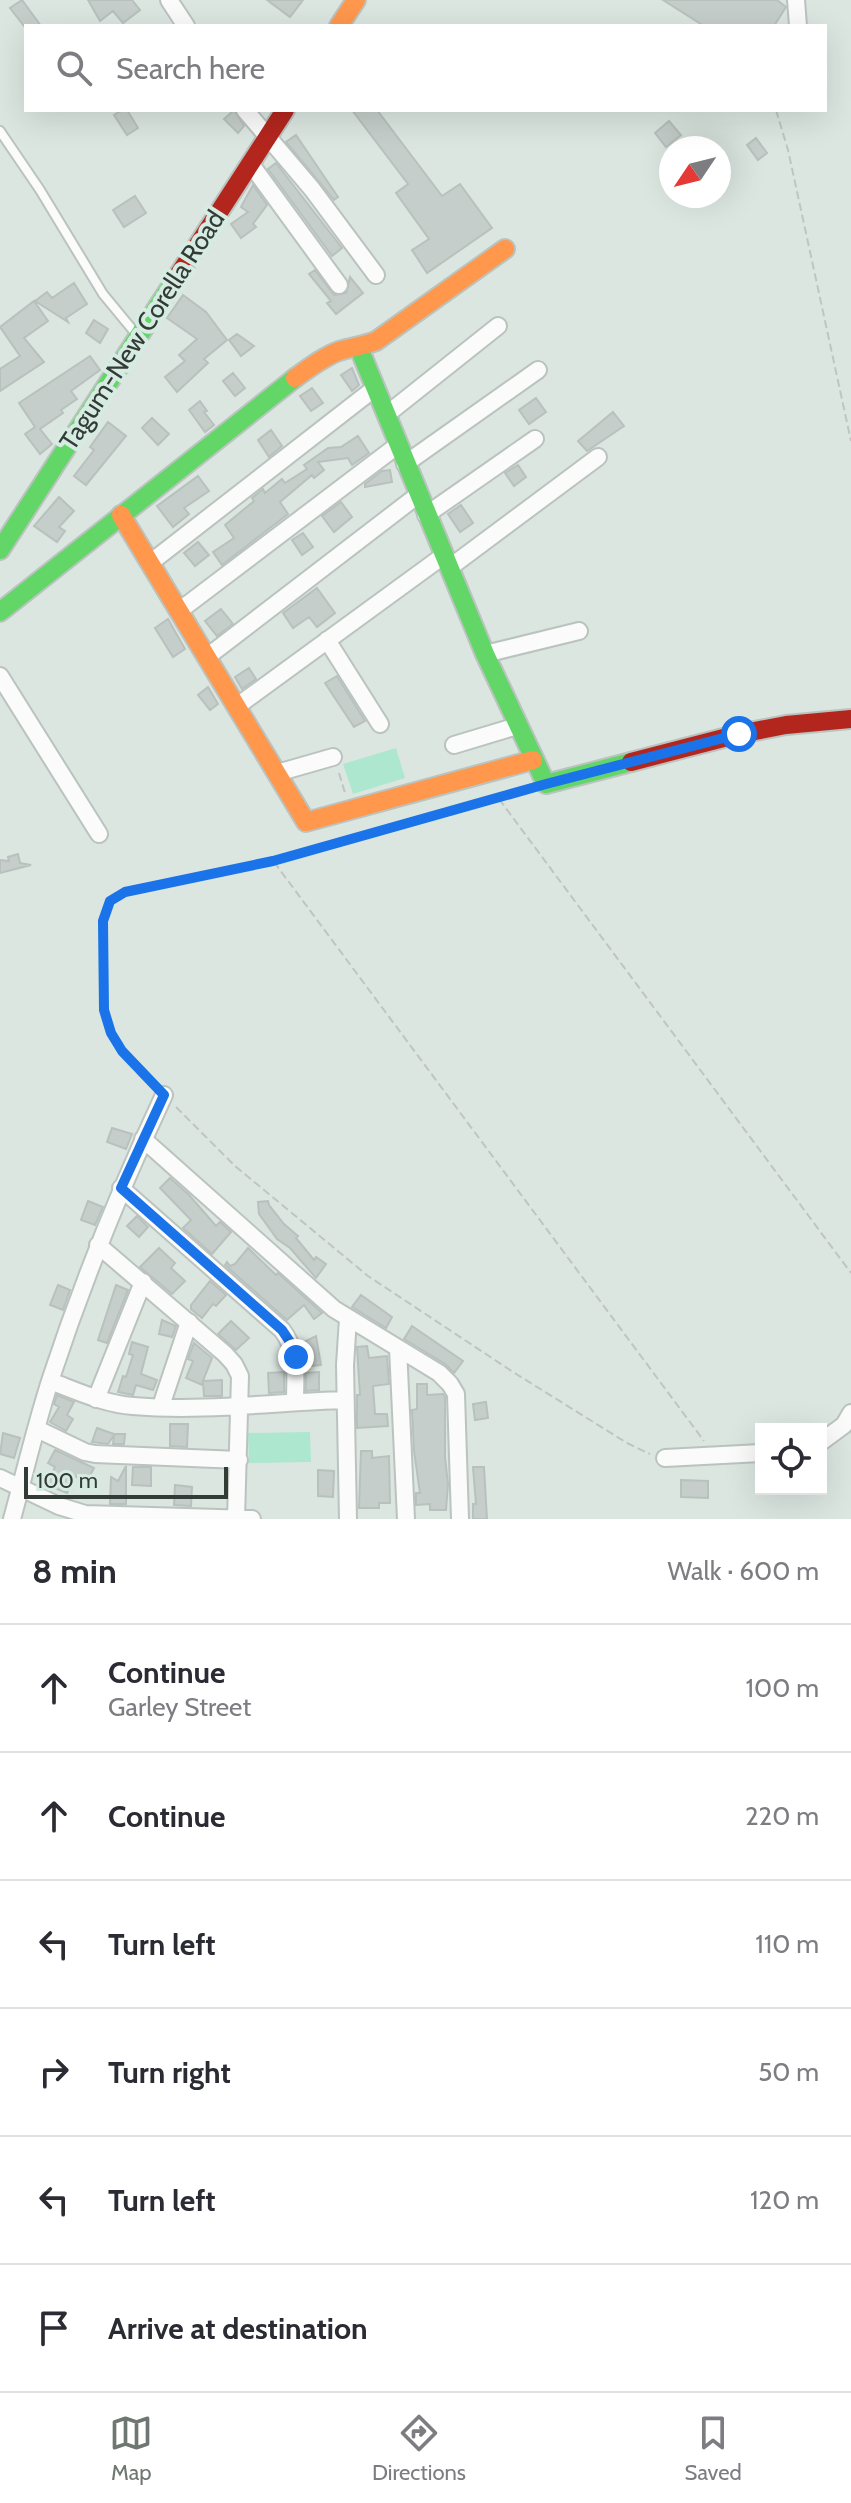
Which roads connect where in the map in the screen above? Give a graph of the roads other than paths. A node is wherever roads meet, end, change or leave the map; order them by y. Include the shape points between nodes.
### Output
1 (169, 0) edge
2 (356, 0) edge
3 (796, 0) edge
4 (185, 24) edge
5 (340, 24) edge
6 (798, 24) edge
7 (247, 112) edge
8 (284, 112) edge
9 (0, 131) edge
10 (268, 137) junction
11 (250, 163) junction
12 (505, 249) dead end
13 (376, 275) dead end
14 (339, 285) dead end
15 (498, 326) dead end
16 (139, 337) junction
17 (359, 348) junction
18 (538, 370) dead end
19 (375, 388) junction
20 (386, 415) junction
21 (535, 439) dead end
22 (398, 445) junction
23 (598, 457) dead end
24 (405, 464) junction
25 (418, 495) junction
26 (121, 515) junction
27 (426, 515) junction
28 (0, 550) edge
29 (446, 562) junction
30 (150, 563) junction
31 (179, 611) junction
32 (0, 612) edge
33 (579, 631) dead end
34 (327, 640) junction
35 (485, 654) junction
36 (207, 657) junction
37 (0, 676) edge
38 (236, 707) junction
39 (851, 719) edge
40 (380, 724) dead end
41 (517, 726) junction
42 (454, 745) dead end
43 (333, 757) road end
44 (533, 760) junction
45 (277, 773) junction
46 (99, 834) dead end
47 (164, 1095) road end
48 (143, 1139) junction
49 (121, 1188) junction
50 (98, 1245) junction
51 (143, 1282) junction
52 (348, 1318) junction
53 (189, 1322) junction
54 (398, 1348) junction
55 (50, 1381) junction
56 (96, 1399) junction
57 (345, 1400) junction
58 (295, 1401) junction
59 (161, 1406) junction
60 (241, 1406) junction
61 (851, 1413) edge
62 (37, 1429) junction
63 (827, 1438) edge
64 (755, 1453) edge
65 (665, 1458) road end
66 (239, 1460) junction
67 (0, 1478) edge
68 (20, 1488) junction
69 (12, 1519) edge
70 (236, 1519) edge
71 (252, 1519) edge
72 (348, 1519) edge
73 (406, 1519) edge
74 (460, 1519) edge

1 - 4 street
2 - 5 street
3 - 6 street
7 - 10 street
8 - 10 street, Tagum-New Corella Road
9 - 16 lane via 103,294
10 - 11 street, Tagum-New Corella Road
10 - 13 street
11 - 14 street
11 - 16 street, Tagum-New Corella Road
12 - 17 street
15 - 20 street
16 - 28 street, Tagum-New Corella Road
17 - 19 street
17 - 26 street via 311,366
18 - 24 street
19 - 20 street
19 - 30 street
20 - 22 street
21 - 27 street
22 - 24 street
22 - 31 street
23 - 29 street
24 - 25 street
25 - 27 street
25 - 36 street
26 - 30 street
26 - 32 street
27 - 29 street
29 - 34 street
29 - 35 street
30 - 31 street
31 - 36 street
33 - 35 street
34 - 38 street
34 - 40 street
35 - 41 street
36 - 38 street
37 - 46 street
38 - 45 street
39 - 44 street via 739,734 546,784
41 - 42 street
41 - 44 street
43 - 45 street
44 - 45 street via 306,822
47 - 48 street
48 - 49 street
48 - 52 street
49 - 50 street
49 - 58 street via 282,1330 296,1357
50 - 51 street
50 - 55 street
51 - 53 street
51 - 56 street
52 - 54 street
52 - 57 street
53 - 59 street
53 - 60 street via 234,1364
54 - 73 street
54 - 74 street via 439,1373 454,1389
55 - 56 street
55 - 62 street
56 - 59 street
57 - 58 street
57 - 72 street
58 - 60 street
59 - 60 street
60 - 66 street
61 - 63 street
62 - 66 street via 95,1454
62 - 68 street
64 - 65 street
66 - 70 street
67 - 68 street
68 - 69 street
68 - 70 street via 85,1514
70 - 71 street

